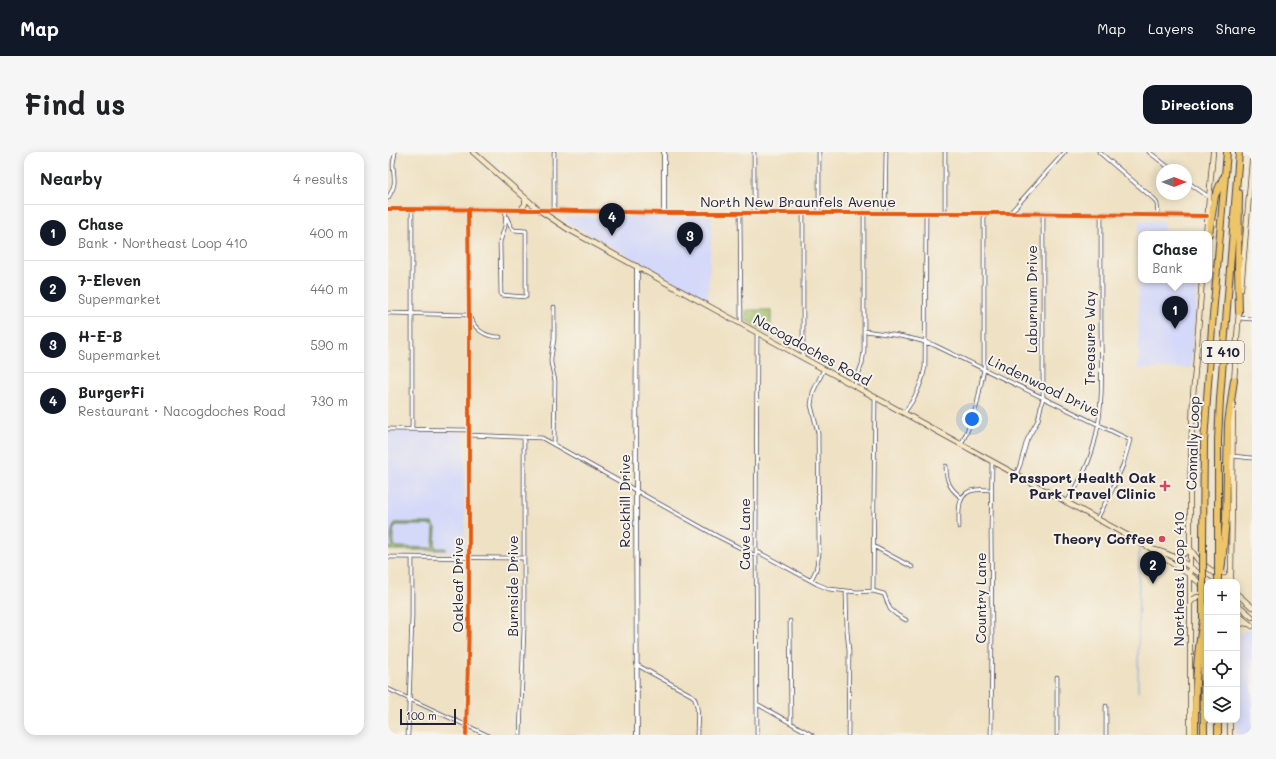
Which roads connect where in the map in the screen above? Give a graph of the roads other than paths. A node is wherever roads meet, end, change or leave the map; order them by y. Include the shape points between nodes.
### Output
1 (395, 152) edge
2 (473, 152) edge
3 (554, 152) edge
4 (664, 152) edge
5 (754, 152) edge
6 (819, 152) edge
7 (886, 152) edge
8 (945, 152) edge
9 (1065, 152) edge
10 (1099, 152) edge
11 (1149, 152) edge
12 (1213, 152) edge
13 (1227, 152) edge
14 (1239, 152) edge
15 (1252, 161) edge
16 (1164, 164) edge
17 (1226, 171) junction
18 (1192, 185) edge
19 (388, 198) edge
20 (525, 198) junction
21 (1209, 198) junction
22 (388, 209) edge
23 (412, 209) junction
24 (468, 209) junction
25 (506, 210) junction
26 (522, 210) junction
27 (539, 210) junction
28 (554, 210) junction
29 (864, 212) junction
30 (885, 212) junction
31 (944, 212) junction
32 (1250, 212) edge
33 (664, 213) junction
34 (740, 213) junction
35 (754, 213) junction
36 (803, 213) junction
37 (819, 213) junction
38 (926, 213) junction
39 (984, 213) junction
40 (1010, 213) junction
41 (1043, 213) junction
42 (1101, 214) junction
43 (1158, 215) junction
44 (506, 216) junction
45 (1207, 216) junction
46 (1207, 231) edge
47 (1208, 231) edge
48 (637, 266) junction
49 (1202, 283) edge
50 (554, 307) dead end
51 (388, 313) edge
52 (413, 314) junction
53 (469, 315) junction
54 (1239, 315) junction
55 (1252, 319) edge
56 (740, 323) junction
57 (865, 331) junction
58 (757, 332) junction
59 (500, 337) dead end
60 (926, 342) junction
61 (803, 358) junction
62 (984, 369) junction
63 (824, 370) junction
64 (1234, 380) junction
65 (854, 386) junction
66 (874, 397) junction
67 (1043, 397) junction
68 (904, 413) junction
69 (1098, 424) junction
70 (388, 429) edge
71 (412, 429) junction
72 (469, 430) junction
73 (469, 436) junction
74 (524, 437) junction
75 (554, 445) junction
76 (961, 445) junction
77 (1232, 456) junction
78 (1252, 458) edge
79 (992, 462) junction
80 (946, 466) dead end
81 (1016, 475) junction
82 (636, 490) junction
83 (992, 490) junction
84 (962, 498) junction
85 (1066, 503) junction
86 (1097, 519) junction
87 (959, 527) dead end
88 (873, 546) junction
89 (1190, 546) junction
90 (1154, 550) junction
91 (756, 551) junction
92 (1220, 554) junction
93 (756, 556) junction
94 (1171, 556) junction
95 (388, 557) edge
96 (412, 557) junction
97 (469, 558) junction
98 (524, 558) junction
99 (912, 567) dead end
100 (1190, 567) junction
101 (1231, 570) junction
102 (1190, 575) junction
103 (1206, 579) edge
104 (1219, 579) edge
105 (1231, 579) edge
106 (811, 580) junction
107 (1204, 587) edge
108 (846, 591) junction
109 (873, 591) junction
110 (1240, 597) edge
111 (1204, 598) edge
112 (1190, 603) junction
113 (1240, 607) edge
114 (1252, 607) edge
115 (1238, 615) edge
116 (1252, 617) edge
117 (906, 620) dead end
118 (1203, 620) junction
119 (790, 621) dead end
120 (1240, 625) edge
121 (1251, 625) edge
122 (637, 664) junction
123 (1057, 677) dead end
124 (388, 689) edge
125 (409, 698) junction
126 (757, 704) junction
127 (1106, 706) dead end
128 (791, 723) junction
129 (1218, 723) edge
130 (1230, 723) edge
131 (466, 725) junction
132 (408, 735) edge
133 (466, 735) edge
134 (487, 735) edge
135 (520, 735) edge
136 (637, 735) edge
137 (697, 735) edge
138 (757, 735) edge
139 (812, 735) edge
140 (848, 735) edge
141 (991, 735) edge
142 (1057, 735) edge
143 (1106, 735) edge
144 (1190, 735) edge
145 (1195, 735) edge
146 (1204, 735) edge
147 (1218, 735) edge
148 (1230, 735) edge

1 - 19 street via 395,183
2 - 20 main road, Nacogdoches Road
3 - 28 street
4 - 33 street
5 - 35 street
6 - 37 street
7 - 30 street
8 - 31 street
9 - 40 street
10 - 43 street via 1154,199
11 - 16 street
12 - 21 main road
13 - 17 highway, Connally Loop / I 410
14 - 54 highway
14 - 92 highway, Connally Loop / I 410 via 1218,440
15 - 32 main road
17 - 47 highway via 1215,196
17 - 118 highway, Connally Loop / I 410, bridge via 1204,442
18 - 21 street
20 - 26 main road
20 - 27 main road, Nacogdoches Road
21 - 45 main road
22 - 23 street, North New Braunfels Avenue
23 - 24 street, North New Braunfels Avenue
23 - 52 street
24 - 25 street, North New Braunfels Avenue
24 - 53 street
25 - 26 street, North New Braunfels Avenue
25 - 44 street
26 - 27 street, North New Braunfels Avenue
27 - 28 street, North New Braunfels Avenue
27 - 48 main road, Nacogdoches Road via 566,228
28 - 33 street, North New Braunfels Avenue
29 - 30 street, North New Braunfels Avenue
29 - 37 street, North New Braunfels Avenue
29 - 57 street
30 - 38 street, North New Braunfels Avenue
31 - 38 street, North New Braunfels Avenue
31 - 39 street, North New Braunfels Avenue
32 - 54 main road
33 - 34 street, North New Braunfels Avenue
34 - 35 street, North New Braunfels Avenue
34 - 56 street
35 - 36 street, North New Braunfels Avenue
36 - 37 street, North New Braunfels Avenue
36 - 61 street
38 - 60 street
39 - 40 street, North New Braunfels Avenue
39 - 62 street
40 - 41 street, North New Braunfels Avenue
41 - 42 street, North New Braunfels Avenue
41 - 67 street, Laburnum Drive
42 - 43 street, North New Braunfels Avenue
42 - 69 street, Treasure Way via 1101,383
43 - 45 street, North New Braunfels Avenue
44 - 44 street via 500,242 501,296 526,297 526,231 514,230
45 - 46 main road
48 - 56 main road, Nacogdoches Road
48 - 82 street, Rockhill Drive
49 - 89 main road, Northeast Loop 410 via 1193,396
50 - 75 street via 554,339 550,358 555,381
51 - 52 street
52 - 53 street
52 - 71 street
53 - 59 street via 480,331
53 - 72 street
54 - 55 street
54 - 64 main road
56 - 58 main road, Nacogdoches Road
57 - 60 street, Lindenwood Drive
57 - 65 street via 864,357
58 - 61 main road, Nacogdoches Road
58 - 91 street, Cave Lane
60 - 62 street, Lindenwood Drive
60 - 68 street via 921,384
61 - 63 main road, Nacogdoches Road
62 - 67 street, Lindenwood Drive
62 - 76 street via 977,404
63 - 65 main road, Nacogdoches Road
63 - 106 street via 811,398 818,433 819,546 819,561
64 - 77 main road
64 - 92 highway via 1228,423 1226,511
65 - 66 main road, Nacogdoches Road
66 - 68 main road, Nacogdoches Road
66 - 88 street
67 - 69 street, Lindenwood Drive
67 - 81 street, Laburnum Drive via 1038,420 1027,440
68 - 76 main road, Nacogdoches Road
69 - 85 street, Treasure Way via 1085,468
69 - 86 street, Lindenwood Drive via 1130,440 1123,465
70 - 71 street
71 - 72 street
72 - 73 street, Oakleaf Drive
73 - 74 street
73 - 97 street, Oakleaf Drive
74 - 75 street via 542,438
74 - 98 street, Burnside Drive
75 - 82 street
76 - 79 main road, Nacogdoches Road
77 - 78 street
77 - 101 main road
79 - 81 main road, Nacogdoches Road
79 - 83 street, Country Lane
80 - 84 street via 948,482 954,492
81 - 85 main road, Nacogdoches Road
82 - 93 street
82 - 122 street, Rockhill Drive
83 - 84 street via 970,491
83 - 141 street, Country Lane
84 - 87 street
85 - 86 main road, Nacogdoches Road
86 - 90 main road, Nacogdoches Road
88 - 99 street
88 - 109 street
89 - 94 main road via 1183,555
89 - 100 main road, Northeast Loop 410
89 - 101 main road via 1198,560 1222,578 1226,579
90 - 94 main road, Nacogdoches Road
90 - 102 main road, Nacogdoches Road
91 - 93 street, Cave Lane
91 - 106 street
92 - 104 highway, Connally Loop / I 410, bridge
93 - 126 street, Cave Lane
94 - 100 main road, Nacogdoches Road
95 - 96 street
96 - 97 street
96 - 125 street
97 - 98 street
97 - 131 street, Oakleaf Drive
98 - 135 street, Burnside Drive
100 - 102 main road, Northeast Loop 410
100 - 103 main road, Nacogdoches Road
101 - 105 main road
102 - 107 main road, Nacogdoches Road
102 - 112 main road, Northeast Loop 410
106 - 108 street via 829,589
108 - 109 street
108 - 140 street via 849,651
109 - 117 street via 884,594 890,609
110 - 114 main road
111 - 112 main road via 1198,596
112 - 144 main road, Northeast Loop 410
113 - 116 main road
115 - 121 main road
118 - 145 highway via 1196,670
118 - 146 highway, Connally Loop / I 410
119 - 128 street
120 - 121 main road
122 - 136 street, Rockhill Drive
122 - 137 street via 693,696 697,706
123 - 142 street
124 - 125 street
125 - 131 street
125 - 132 street
126 - 128 street
126 - 138 street, Cave Lane
127 - 143 street
128 - 139 street
129 - 147 highway
130 - 148 main road
131 - 133 street, Oakleaf Drive
131 - 134 street

